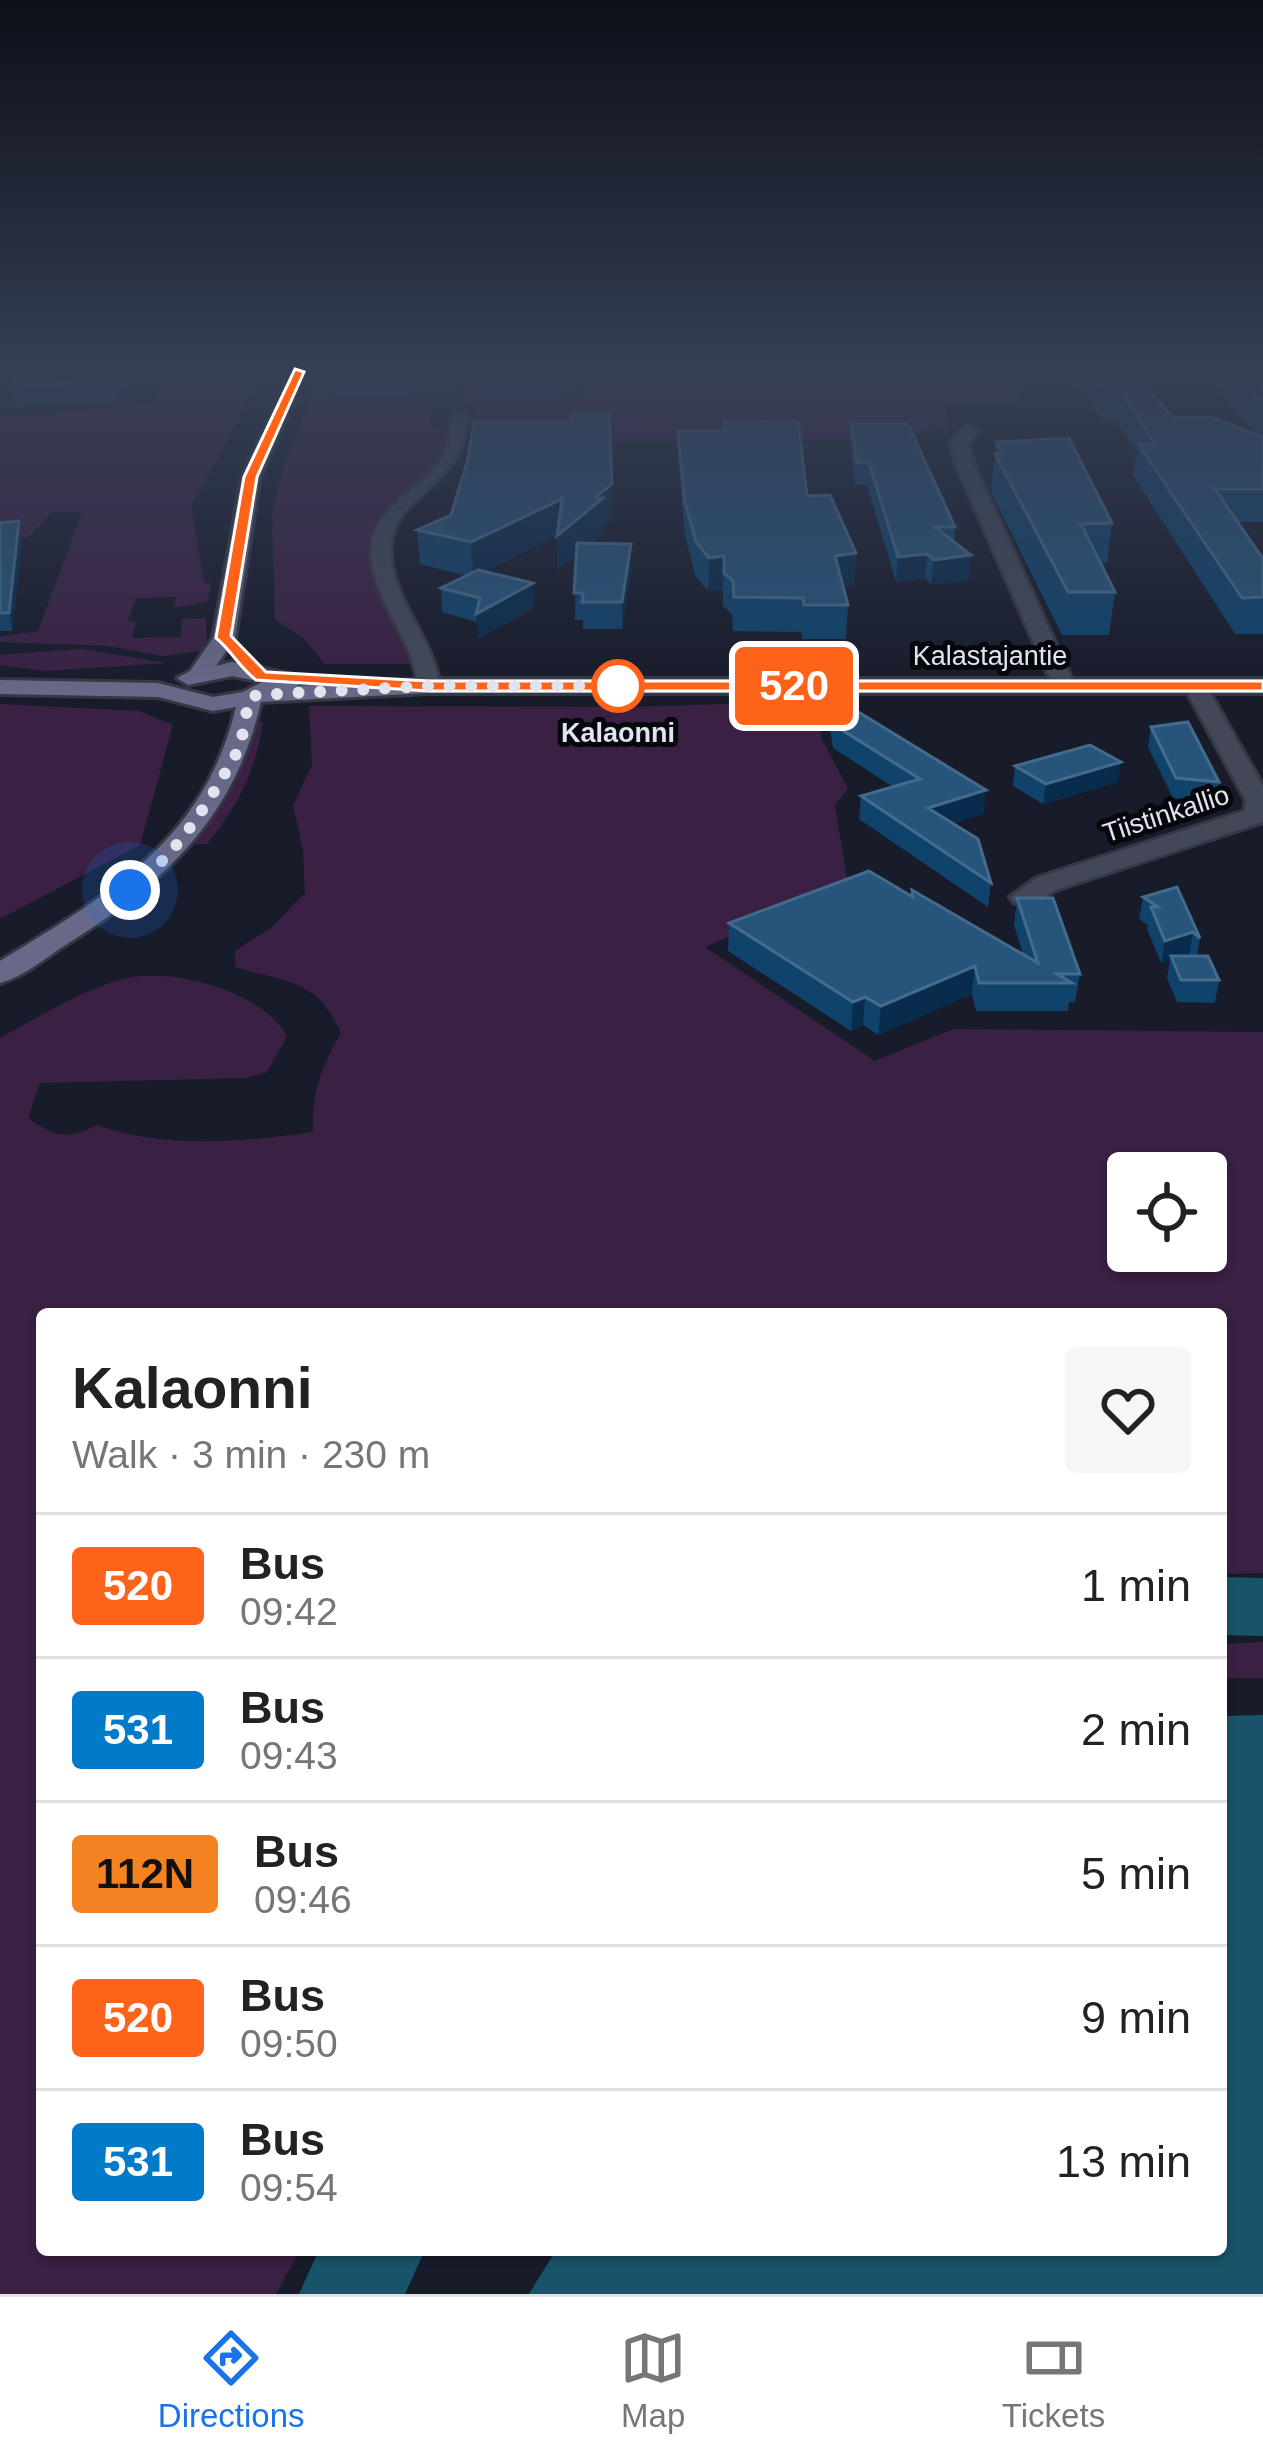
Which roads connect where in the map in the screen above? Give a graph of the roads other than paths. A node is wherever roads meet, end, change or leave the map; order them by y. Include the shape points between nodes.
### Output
1 (251, 479) edge
2 (432, 479) edge
3 (971, 479) edge
4 (224, 638) junction
5 (0, 685) edge
6 (255, 686) junction
7 (429, 686) junction
8 (1064, 686) junction
9 (1195, 686) junction
10 (1263, 686) edge
11 (192, 687) junction
12 (226, 765) junction
13 (1024, 897) edge
14 (0, 974) edge

1 - 4 main road
2 - 7 street via 397,510 380,547 428,660
3 - 8 street
4 - 6 main road
4 - 11 main road
5 - 11 main road
6 - 7 main road, Kalastajantie
6 - 11 main road
6 - 11 main road
6 - 12 main road via 237,754
7 - 8 main road, Kalastajantie
8 - 9 main road, Kalastajantie
9 - 10 main road, Kalastajantie
9 - 13 street, Tiistinkallio via 1259,801 1256,816
11 - 12 main road via 214,722
12 - 14 main road via 175,851 109,906

